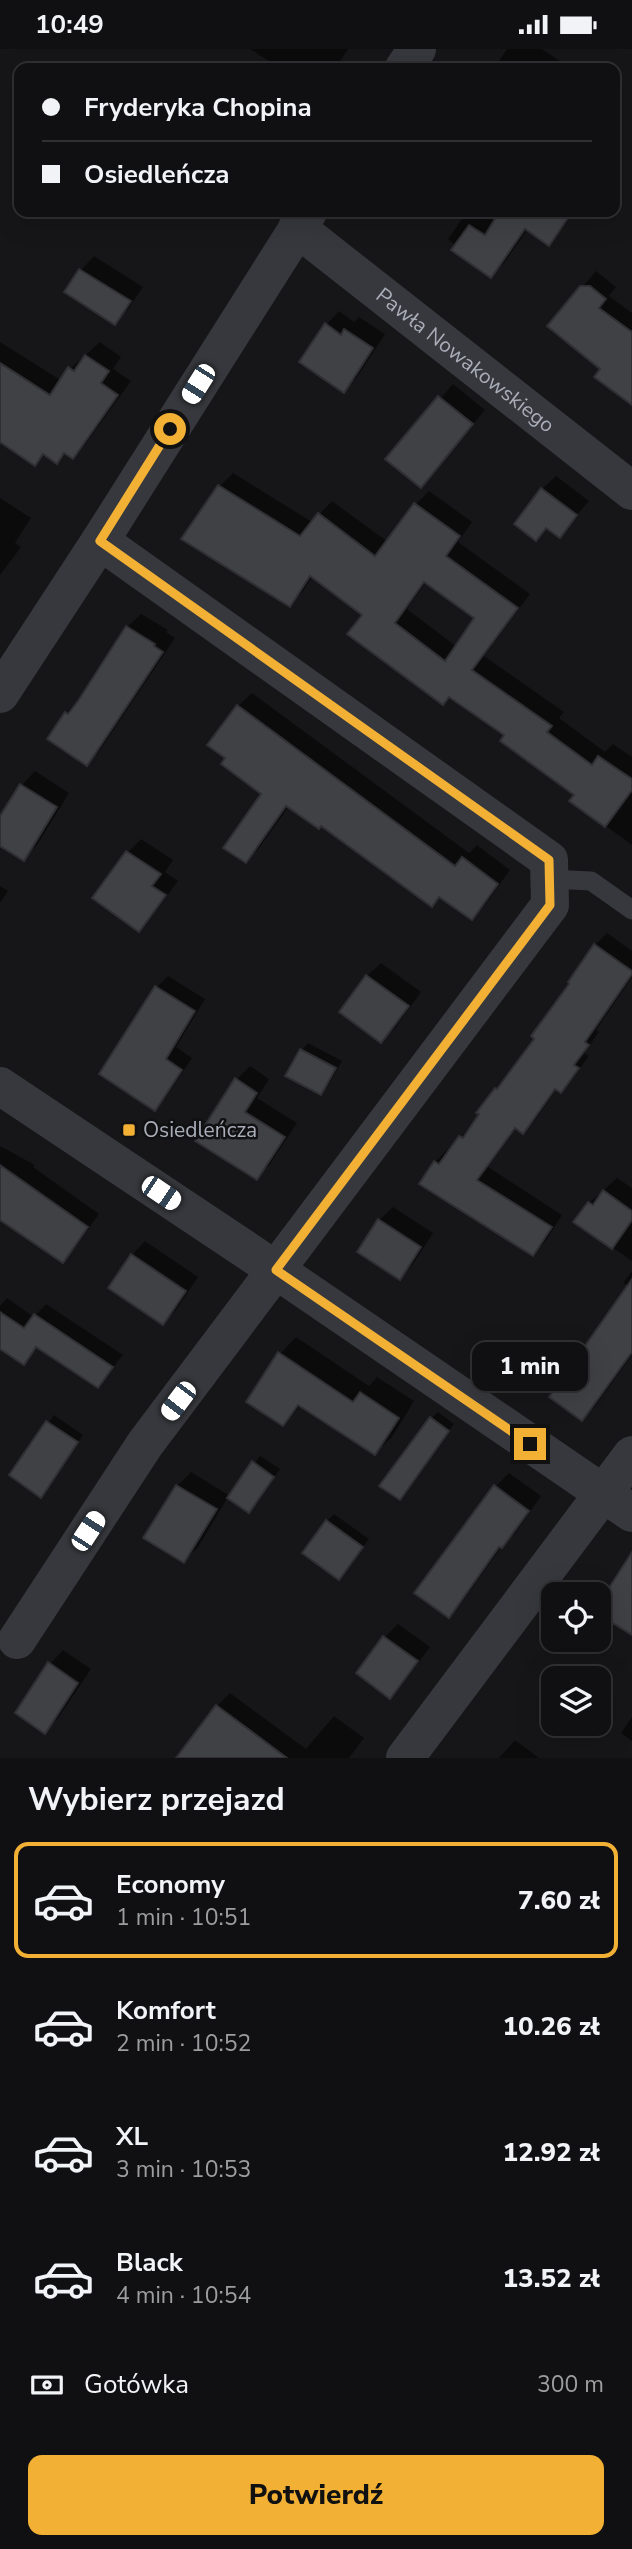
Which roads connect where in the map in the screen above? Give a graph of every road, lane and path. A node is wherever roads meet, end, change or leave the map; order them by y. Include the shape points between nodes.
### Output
1 (302, 220) edge
2 (632, 491) edge
3 (100, 541) junction
4 (0, 694) edge
5 (549, 879) junction
6 (632, 910) edge
7 (0, 1086) edge
8 (276, 1270) junction
9 (632, 1455) edge
10 (617, 1504) edge
11 (17, 1640) dead end
12 (405, 1758) edge

1 - 2 street, Pawła Nowakowskiego
1 - 3 street
3 - 4 street
3 - 5 street via 549,860
5 - 6 lane via 590,881
5 - 8 street via 550,905
7 - 8 street
8 - 10 street
8 - 11 street via 145,1444
9 - 10 street
10 - 12 street

